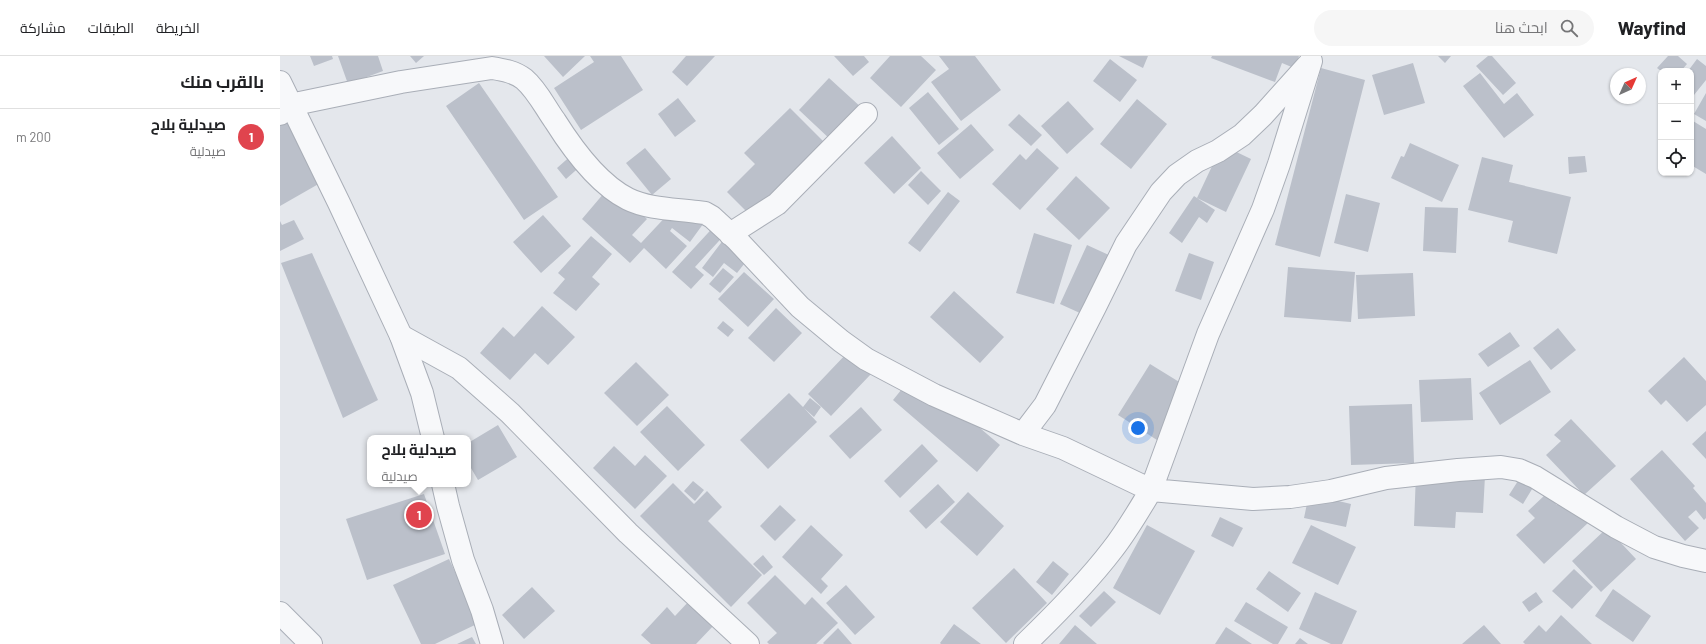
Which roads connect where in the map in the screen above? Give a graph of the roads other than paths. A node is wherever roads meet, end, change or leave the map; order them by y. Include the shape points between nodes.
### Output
1 (1314, 59) edge
2 (280, 82) edge
3 (285, 110) edge
4 (866, 114) dead end
5 (730, 234) junction
6 (401, 336) junction
7 (1023, 434) junction
8 (432, 435) edge
9 (444, 487) edge
10 (1151, 490) junction
11 (1706, 562) edge
12 (280, 613) edge
13 (311, 644) edge
14 (492, 644) edge
15 (748, 644) edge
16 (1024, 644) edge

1 - 7 street via 1263,116 1242,135 1177,175 1161,192 1126,244 1045,405
1 - 10 street via 1263,209 1208,334
2 - 3 street
3 - 5 street via 401,82 492,68 503,70 523,79 536,92 572,147 614,189 628,199 644,205 705,213
3 - 6 street via 339,202
4 - 5 street via 777,204
5 - 7 street via 800,307 866,359 934,395
6 - 8 street via 422,394
6 - 15 street via 459,368 510,413 628,533
7 - 10 street via 1063,448
9 - 14 street via 463,560
10 - 11 street via 1254,499 1290,497 1386,478 1501,467 1535,476 1616,527 1654,546
10 - 16 street via 1113,549 1063,608
12 - 13 street

